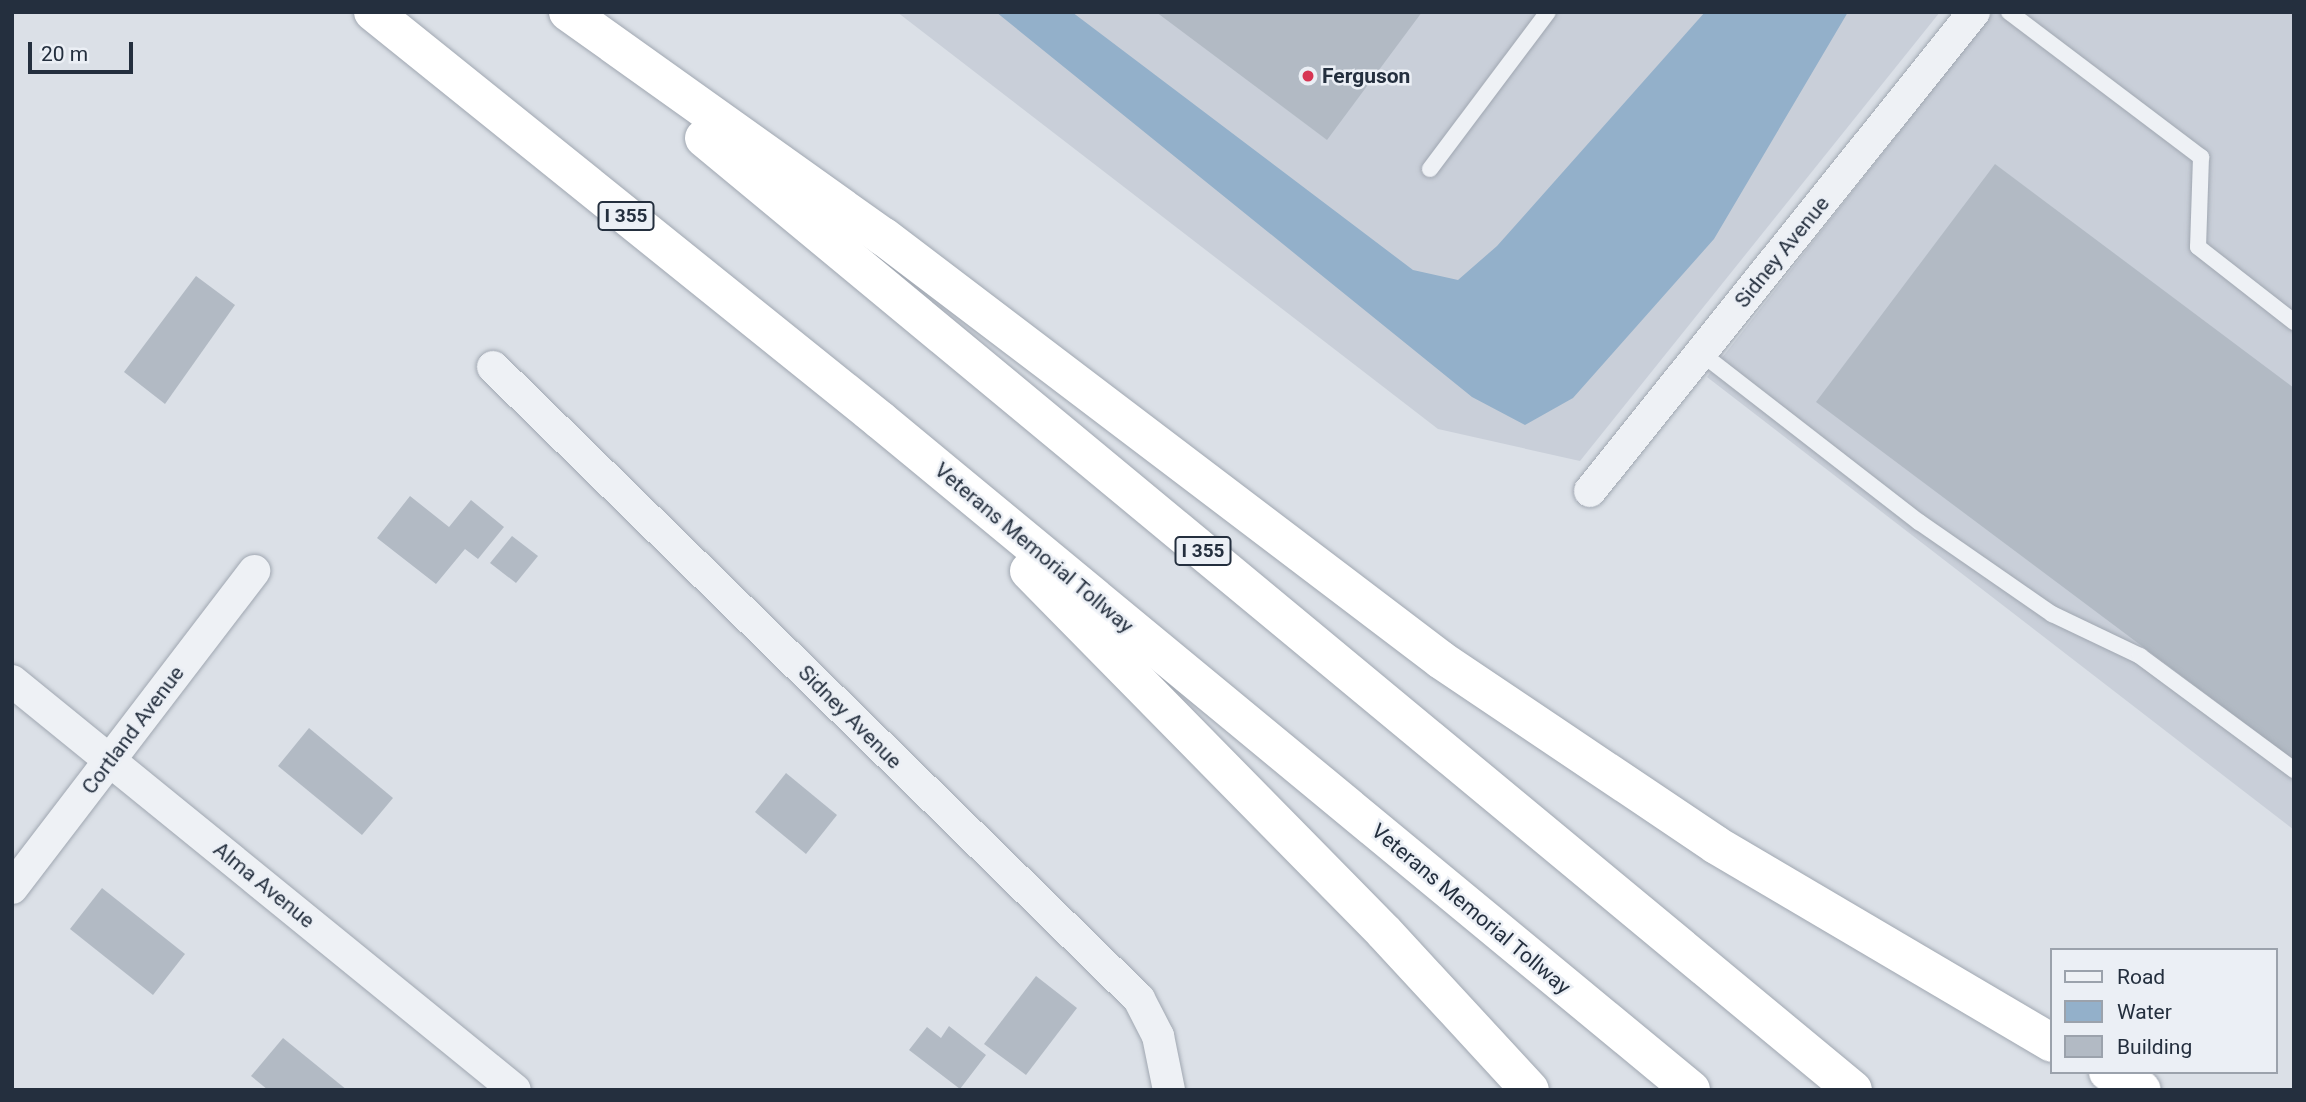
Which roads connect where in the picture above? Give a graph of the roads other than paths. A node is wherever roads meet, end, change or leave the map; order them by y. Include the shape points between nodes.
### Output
1 (373, 12) edge
2 (553, 12) edge
3 (568, 12) edge
4 (1548, 12) edge
5 (1974, 12) edge
6 (2009, 12) edge
7 (1430, 169) dead end
8 (2294, 322) edge
9 (1701, 353) junction
10 (493, 368) dead end
11 (880, 420) junction
12 (1590, 491) dead end
13 (254, 571) dead end
14 (12, 681) edge
15 (109, 759) junction
16 (2294, 770) edge
17 (12, 888) edge
18 (2050, 1042) edge
19 (2112, 1074) edge
20 (515, 1090) edge
21 (1169, 1090) edge
22 (1530, 1090) edge
23 (1691, 1090) edge
24 (1853, 1090) edge
25 (2142, 1090) edge

1 - 11 highway, Veterans Memorial Tollway / I 355
2 - 24 highway, I 355
3 - 18 highway via 884,237 1441,660 1717,845
4 - 7 lane
5 - 9 street, Sidney Avenue
6 - 8 lane via 2201,157 2197,247
9 - 12 street, Sidney Avenue
9 - 16 lane via 1919,522 2052,614 2140,656
10 - 21 street, Sidney Avenue via 1139,999 1158,1036
11 - 22 highway via 1384,932
11 - 23 highway, Veterans Memorial Tollway / I 355
13 - 15 street, Cortland Avenue
14 - 15 street, Alma Avenue
15 - 17 street, Cortland Avenue
15 - 20 street, Alma Avenue
19 - 25 highway

